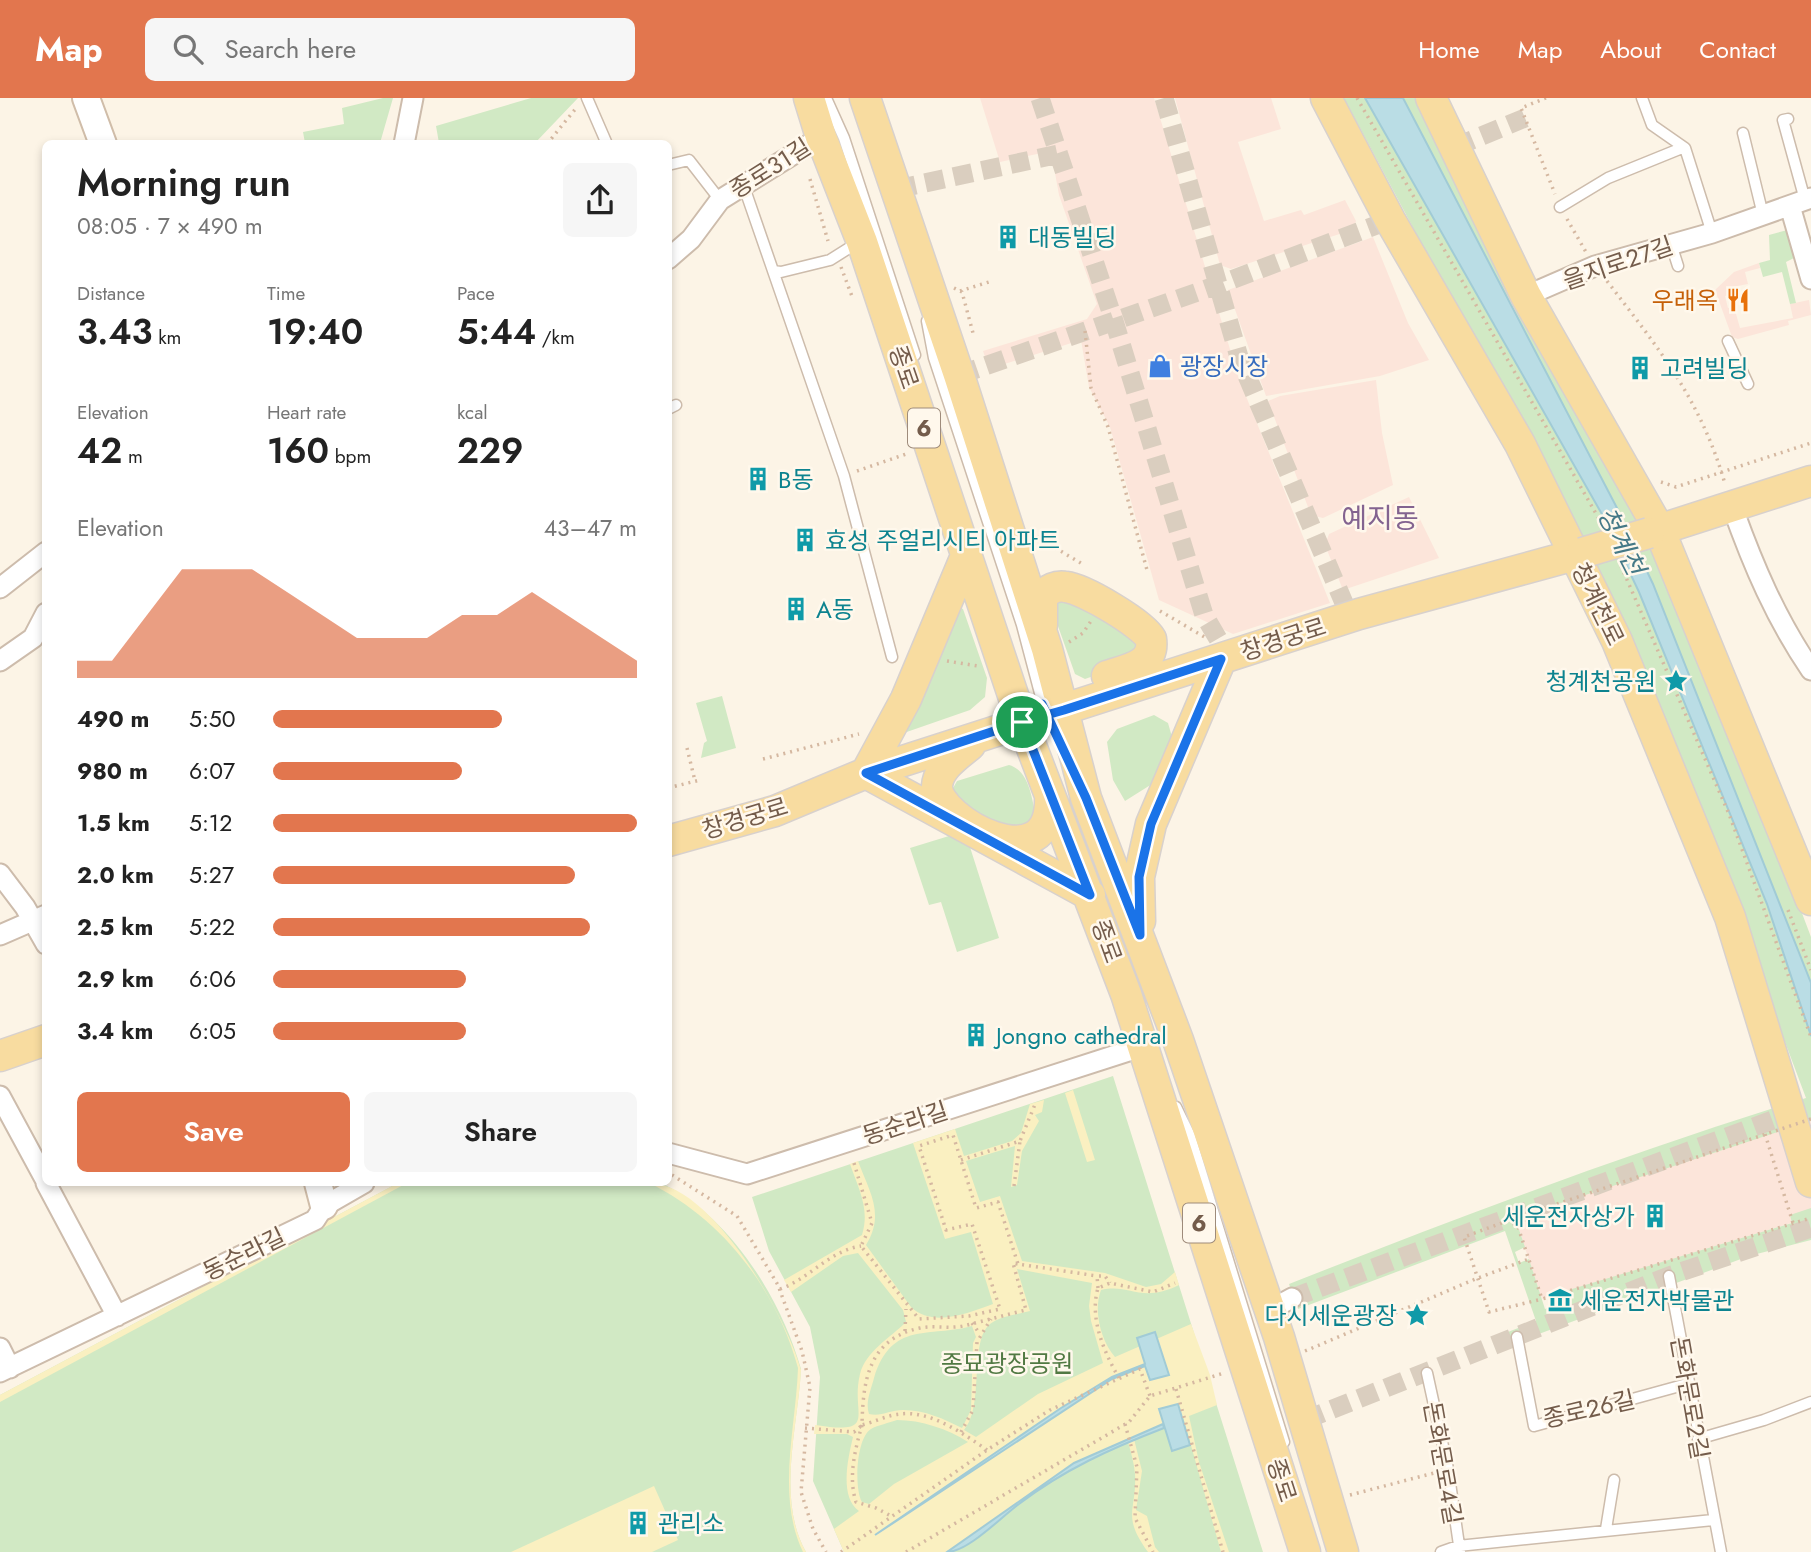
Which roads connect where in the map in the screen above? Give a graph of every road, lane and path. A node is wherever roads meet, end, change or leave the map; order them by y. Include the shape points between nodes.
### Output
1 (86, 98) edge
2 (413, 98) edge
3 (585, 98) edge
4 (809, 98) edge
5 (826, 98) edge
6 (865, 98) edge
7 (1326, 98) edge
8 (1431, 98) edge
9 (1546, 98) edge
10 (1642, 98) edge
11 (1788, 119) dead end
12 (1743, 133) dead end
13 (102, 140) edge
14 (405, 140) edge
15 (550, 140) edge
16 (605, 140) edge
17 (812, 142) junction
18 (1682, 148) junction
19 (672, 164) edge
20 (743, 184) junction
21 (720, 200) junction
22 (1802, 201) edge
23 (1560, 206) junction
24 (1763, 215) junction
25 (907, 218) junction
26 (1712, 233) junction
27 (828, 241) dead end
28 (862, 242) junction
29 (1671, 244) junction
30 (672, 256) edge
31 (1595, 266) junction
32 (1678, 266) dead end
33 (841, 267) dead end
34 (773, 271) junction
35 (1811, 279) edge
36 (992, 281) dead end
37 (945, 282) dead end
38 (960, 291) dead end
39 (949, 294) dead end
40 (1526, 296) junction
41 (855, 304) dead end
42 (1085, 331) dead end
43 (1728, 341) dead end
44 (919, 372) dead end
45 (1748, 384) dead end
46 (921, 385) dead end
47 (1811, 443) edge
48 (926, 464) junction
49 (1721, 470) junction
50 (844, 476) junction
51 (1650, 479) dead end
52 (1811, 481) edge
53 (1731, 506) junction
54 (1028, 531) dead end
55 (1654, 531) junction
56 (1578, 554) junction
57 (42, 555) edge
58 (966, 556) junction
59 (1085, 566) dead end
60 (1147, 569) dead end
61 (0, 588) edge
62 (1097, 600) junction
63 (1155, 607) dead end
64 (42, 621) edge
65 (1047, 649) junction
66 (1217, 651) junction
67 (892, 657) dead end
68 (936, 659) dead end
69 (0, 661) edge
70 (983, 667) dead end
71 (1811, 670) edge
72 (1049, 716) junction
73 (862, 733) dead end
74 (981, 736) junction
75 (687, 748) dead end
76 (763, 759) dead end
77 (866, 773) junction
78 (672, 787) edge
79 (1050, 795) junction
80 (672, 840) edge
81 (0, 874) edge
82 (1090, 895) junction
83 (1811, 900) edge
84 (39, 918) edge
85 (0, 935) edge
86 (1140, 935) junction
87 (1126, 994) junction
88 (42, 1041) edge
89 (1141, 1047) junction
90 (0, 1056) edge
91 (1169, 1089) dead end
92 (0, 1096) edge
93 (1174, 1101) dead end
94 (1036, 1102) dead end
95 (1810, 1120) edge
96 (1765, 1135) junction
97 (1020, 1141) junction
98 (672, 1154) edge
99 (961, 1160) junction
100 (854, 1163) dead end
101 (42, 1175) edge
102 (672, 1176) edge
103 (1811, 1182) edge
104 (48, 1186) edge
105 (353, 1186) edge
106 (1014, 1186) dead end
107 (321, 1195) edge
108 (1811, 1217) edge
109 (1515, 1218) junction
110 (1793, 1223) junction
111 (861, 1246) junction
112 (1529, 1259) junction
113 (1018, 1264) junction
114 (1097, 1276) junction
115 (1669, 1276) dead end
116 (1478, 1278) junction
117 (1110, 1283) junction
118 (1175, 1283) dead end
119 (1097, 1288) junction
120 (779, 1289) junction
121 (1542, 1299) junction
122 (906, 1307) junction
123 (117, 1316) junction
124 (991, 1318) junction
125 (972, 1323) junction
126 (905, 1331) junction
127 (980, 1334) junction
128 (1517, 1337) dead end
129 (0, 1348) edge
130 (1297, 1354) dead end
131 (5, 1370) edge
132 (1234, 1371) dead end
133 (1427, 1373) dead end
134 (1119, 1378) junction
135 (1687, 1384) junction
136 (1175, 1389) junction
137 (1152, 1396) junction
138 (1811, 1402) edge
139 (1125, 1424) junction
140 (862, 1425) junction
141 (805, 1428) junction
142 (961, 1432) junction
143 (1698, 1439) junction
144 (987, 1450) junction
145 (1286, 1450) dead end
146 (1288, 1463) dead end
147 (1448, 1469) junction
148 (1614, 1480) dead end
149 (1342, 1497) dead end
150 (893, 1517) junction
151 (1713, 1520) junction
152 (1606, 1529) junction
153 (1459, 1549) edge
154 (826, 1552) edge
155 (841, 1552) edge
156 (906, 1552) edge
157 (1153, 1552) edge
158 (1223, 1552) edge
159 (1306, 1552) edge
160 (1343, 1552) edge
161 (1441, 1552) edge
162 (1721, 1552) edge

1 - 13 street
2 - 14 street
3 - 15 path
3 - 16 lane
4 - 17 main road, 종로 / 6
5 - 44 lane via 844,138
6 - 25 main road, 종로 / 6
7 - 56 main road, 청계천로
8 - 40 main road
9 - 23 path via 1521,108
10 - 18 lane via 1652,125
11 - 22 lane via 1783,120
12 - 24 lane
17 - 20 street, 종로31길
17 - 27 path
17 - 28 main road, 종로 / 6
18 - 23 lane via 1608,178
18 - 26 lane
19 - 21 lane, 종로31길 via 689,160
20 - 21 street, 종로31길
20 - 34 lane
21 - 30 street, 종로31길 via 691,239
22 - 24 street, 을지로27길
22 - 35 street
23 - 31 path
24 - 26 street, 을지로27길
25 - 65 main road, 종로 / 6
25 - 72 lane via 934,358
26 - 29 street, 을지로27길
28 - 34 lane via 830,260
28 - 48 main road, 종로 / 6
29 - 31 street, 을지로27길
29 - 32 lane
31 - 40 street, 을지로27길
31 - 49 path via 1680,380 1713,441
33 - 41 path
34 - 50 lane
36 - 38 path
37 - 39 path
40 - 55 main road
42 - 60 path via 1091,388 1108,427
43 - 45 lane
46 - 48 lane
47 - 49 path
48 - 50 path via 911,452
48 - 58 main road, 종로 / 6
49 - 51 path via 1676,487
49 - 53 path
50 - 67 lane
52 - 53 main road
53 - 55 main road
53 - 71 street via 1770,601
54 - 59 path
55 - 56 main road, 창경궁로, bridge
55 - 83 main road
56 - 66 main road, 창경궁로
56 - 103 main road, 청계천로 via 1730,917
57 - 61 street
58 - 72 main road, 종로 / 6
58 - 77 main road via 906,699
62 - 65 path via 1097,612 1083,633
62 - 65 main road via 1064,586 1045,592 1040,610
62 - 72 main road via 1148,633 1150,656
63 - 66 path
64 - 69 street via 33,638
65 - 72 main road, 종로 / 6
66 - 72 main road, 창경궁로
66 - 86 main road via 1148,834 1139,877
68 - 70 path
72 - 74 main road, 창경궁로
72 - 79 main road, 종로 / 6
72 - 86 main road, 종로 / 6
73 - 76 path
74 - 77 main road, 창경궁로
74 - 79 main road via 941,773 940,798 952,814 1000,839 1018,842 1038,834 1045,825
75 - 78 path via 698,781
77 - 80 main road, 창경궁로 via 775,811
77 - 82 main road
79 - 82 main road, 종로 / 6
81 - 84 street
82 - 87 main road, 종로 / 6
84 - 85 street
86 - 160 main road, 종로 / 6 via 1274,1311
87 - 89 main road, 종로 / 6
87 - 91 lane
88 - 90 main road
89 - 98 street, 동순라길 via 747,1174
89 - 159 main road, 종로 / 6
92 - 101 street
93 - 145 lane via 1190,1136
94 - 97 path
95 - 96 path, bridge
96 - 109 path, bridge
96 - 110 path
97 - 99 path
97 - 106 path
99 - 113 path via 976,1208 998,1202
99 - 122 path via 953,1135 919,1146 946,1230 972,1224 1000,1309 934,1320 919,1319
100 - 111 path via 872,1223
102 - 120 path via 737,1216
104 - 123 street
105 - 107 street, 동순라길
107 - 123 street, 동순라길 via 314,1220
108 - 110 path, bridge
109 - 112 path, bridge
109 - 116 path via 1464,1237
110 - 121 path, bridge
111 - 120 path via 834,1255 794,1284
111 - 122 path
112 - 116 path
112 - 121 path, bridge
113 - 114 path
113 - 124 path via 1013,1263 1026,1310
114 - 117 path via 1105,1276
114 - 119 path
115 - 135 lane, 돈화문로2길
116 - 121 path via 1489,1312
116 - 130 path
117 - 118 path via 1153,1292
117 - 119 path
119 - 134 path via 1093,1304 1106,1355
120 - 141 path via 802,1350 810,1387
122 - 126 path
123 - 131 street, 동순라길
124 - 125 path
124 - 127 path
125 - 126 path
125 - 127 path
126 - 140 path via 880,1351 866,1373
127 - 142 path via 973,1410
128 - 135 lane, 종로26길 via 1534,1426
129 - 131 street, 동순라길
132 - 136 path
133 - 147 lane, 돈화문로4길
134 - 137 path via 1140,1369
134 - 144 path via 1050,1410
135 - 143 lane, 돈화문로2길
136 - 137 path
136 - 158 path
137 - 139 path
138 - 143 lane
139 - 156 path
139 - 157 path via 1137,1466 1135,1518
140 - 141 path via 854,1432
140 - 142 path via 898,1413
140 - 150 path via 852,1488 856,1502
141 - 154 path via 801,1492
142 - 144 path
143 - 151 lane, 돈화문로2길
144 - 150 path
146 - 159 lane
147 - 149 path
147 - 153 lane, 돈화문로4길
148 - 152 lane
150 - 155 path
151 - 152 lane
151 - 162 lane, 돈화문로2길
152 - 153 lane
153 - 161 lane

